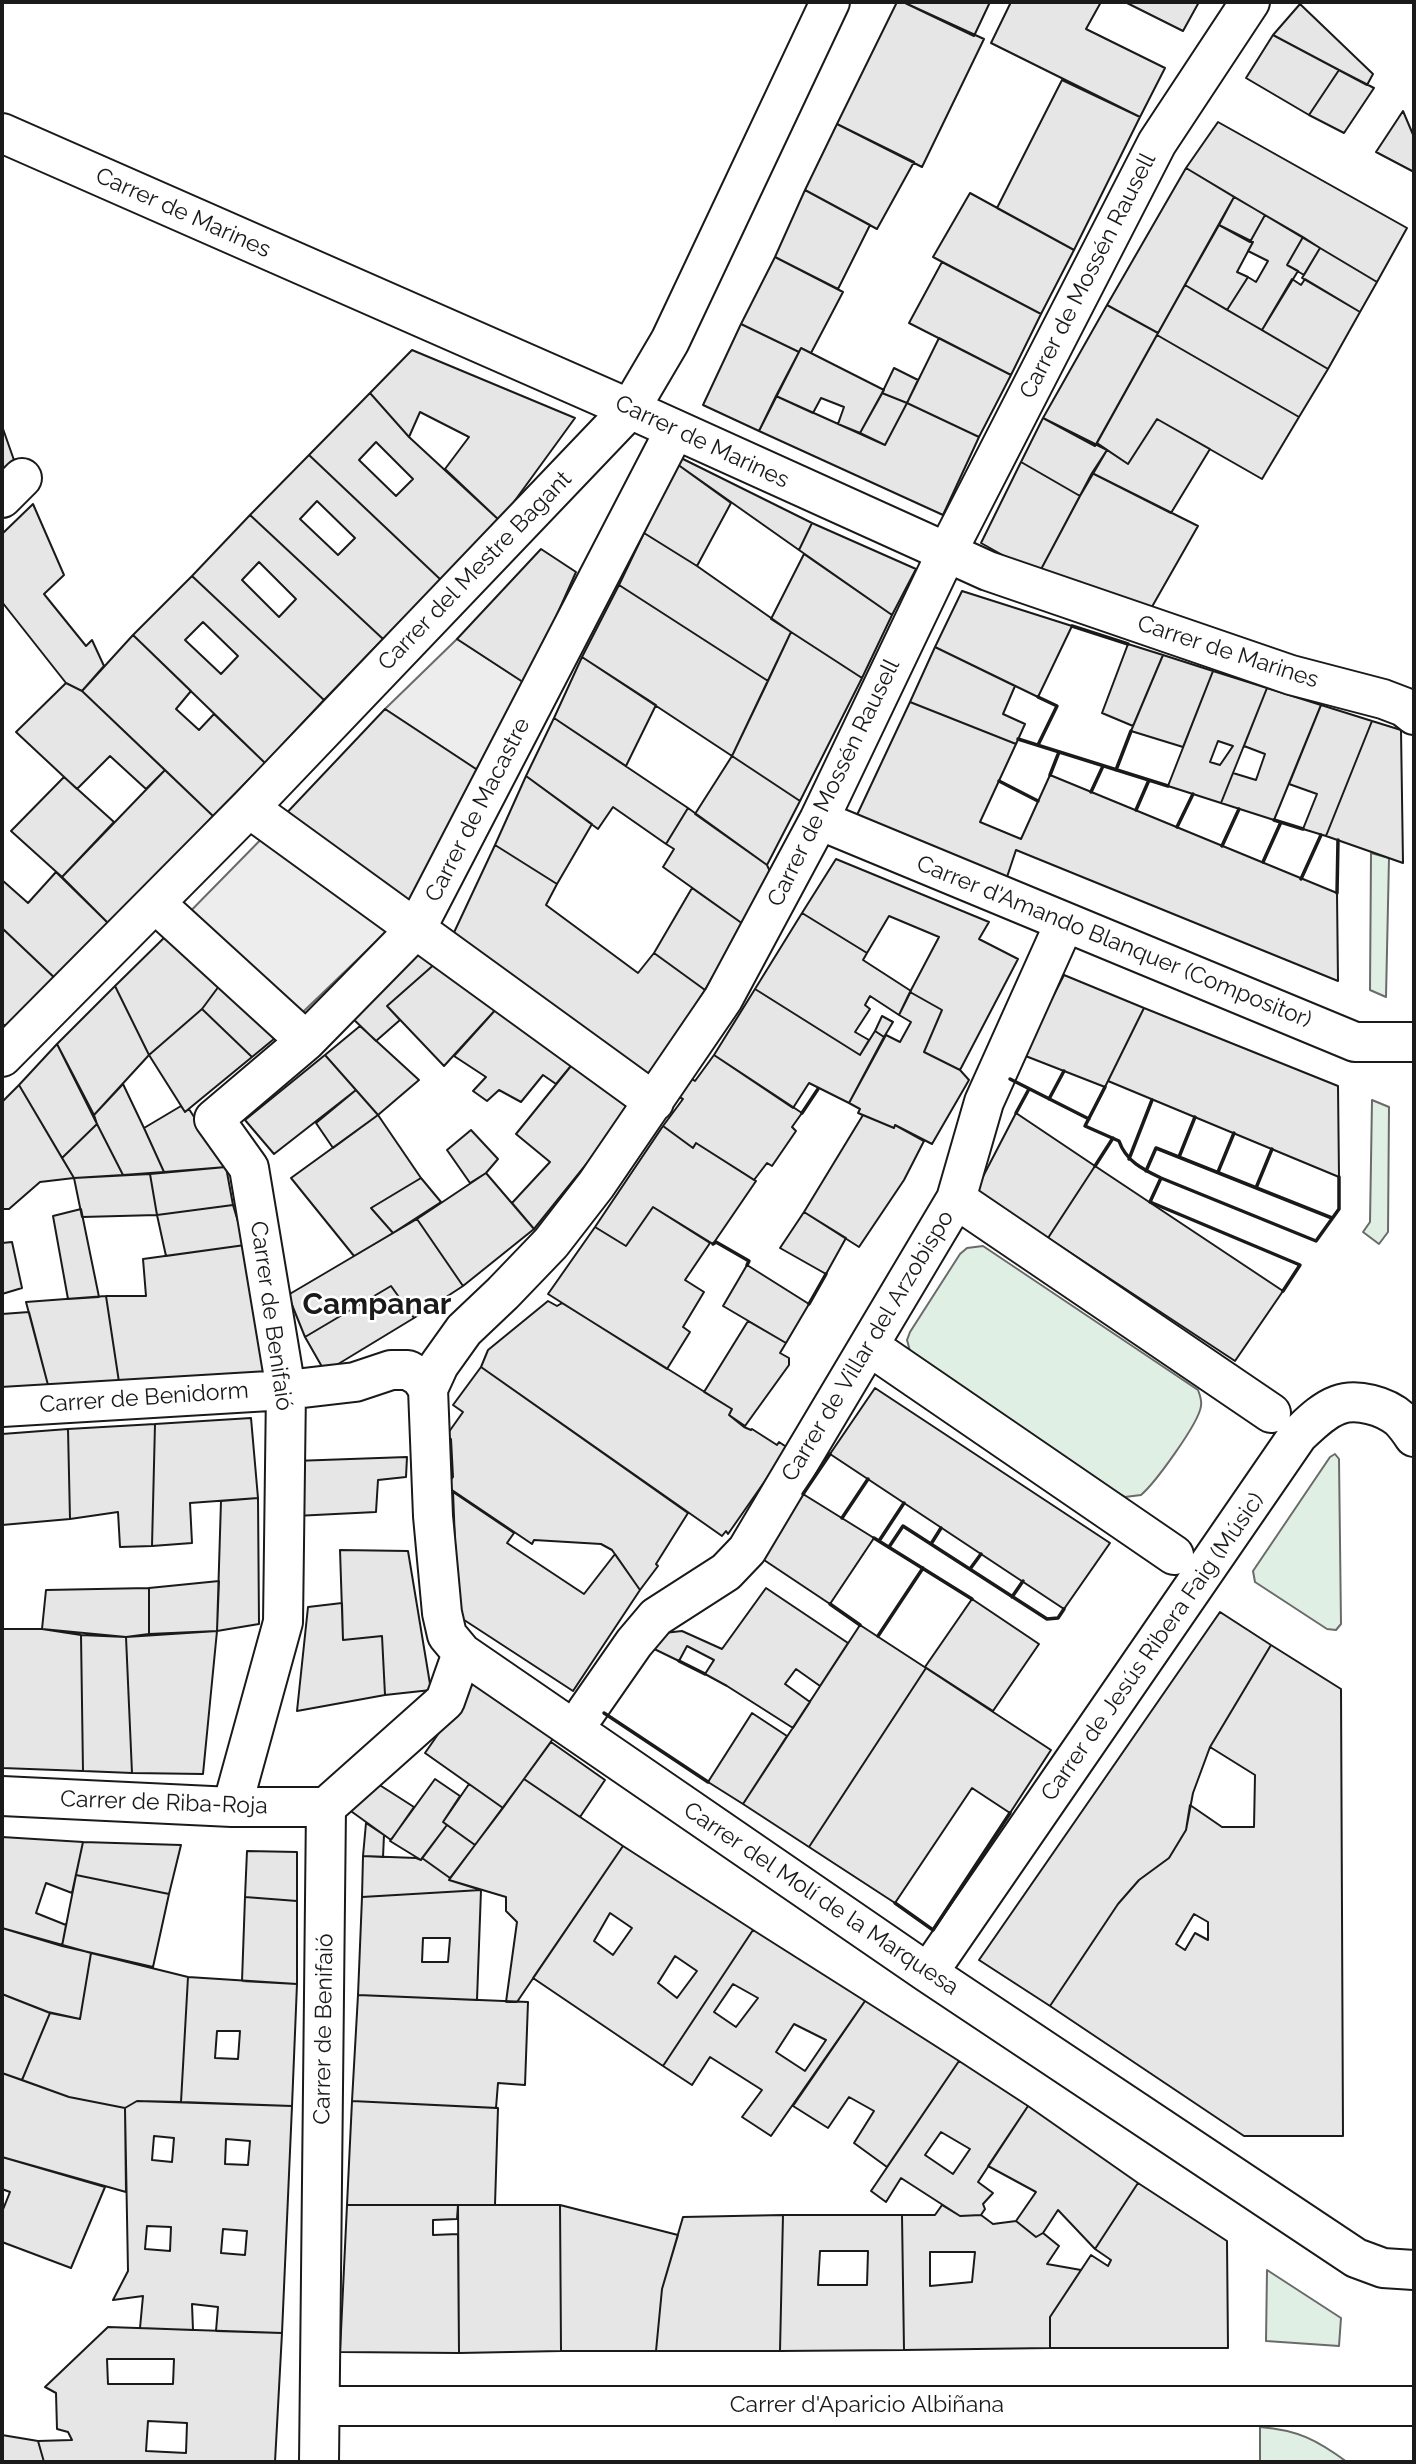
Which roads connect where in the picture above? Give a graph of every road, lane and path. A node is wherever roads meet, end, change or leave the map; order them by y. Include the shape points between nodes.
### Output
1 (830, 2) edge
2 (1250, 2) edge
3 (2, 133) edge
4 (630, 409) junction
5 (675, 430) junction
6 (946, 554) junction
7 (1414, 715) edge
8 (249, 808) junction
9 (819, 820) junction
10 (155, 903) junction
11 (1065, 922) junction
12 (416, 929) junction
13 (306, 1041) junction
14 (1414, 1042) edge
15 (3, 1055) edge
16 (654, 1102) junction
17 (956, 1199) junction
18 (869, 1346) junction
19 (428, 1389) junction
20 (286, 1390) junction
21 (2, 1407) edge
22 (1271, 1413) dead end
23 (1414, 1437) edge
24 (1174, 1555) dead end
25 (462, 1653) junction
26 (586, 1712) dead end
27 (2, 1796) edge
28 (232, 1807) junction
29 (326, 1807) junction
30 (928, 1972) junction
31 (1414, 2270) edge
32 (321, 2406) junction
33 (1414, 2406) edge
34 (319, 2462) edge

1 - 4 street, Carrer del Mestre Bagant via 670,341
2 - 6 street, Carrer de Mossén Rausell via 1157,142
3 - 4 street, Carrer de Marines
4 - 5 street, Carrer de Marines
4 - 8 street, Carrer del Mestre Bagant
5 - 6 street, Carrer de Marines
5 - 12 street, Carrer de Macastre
6 - 7 street, Carrer de Marines via 1292,675 1383,699
6 - 9 street, Carrer de Mossén Rausell
8 - 10 street, Carrer del Mestre Bagant
8 - 12 street
9 - 11 street, Carrer d'Amando Blanquer (Compositor)
9 - 16 street, Carrer de Mossén Rausell via 723,999
10 - 13 street
10 - 15 street, Carrer del Mestre Bagant
11 - 14 street, Carrer d'Amando Blanquer (Compositor) via 1355,1042
11 - 17 street, Carrer de Villar del Arzobispo via 984,1102
12 - 13 street, Carrer de Benifaió
12 - 16 street, Carrer de Macastre
13 - 20 street, Carrer de Benifaió via 214,1119 249,1168
16 - 19 street, Carrer de Mossén Rausell via 551,1242 464,1330
17 - 18 street, Carrer de Villar del Arzobispo
17 - 22 street
18 - 24 street
18 - 26 street, Carrer de Villar del Arzobispo via 747,1550 726,1572 656,1617
19 - 20 street via 408,1370 391,1370 355,1382
19 - 25 street, Carrer del Molí de la Marquesa via 442,1613 447,1635
20 - 21 street, Carrer de Benidorm
20 - 28 street, Carrer de Benifaió via 282,1622
23 - 30 street, Carrer de Jesús Ribera Faig (Músic) via 1400,1419 1360,1402 1339,1405 1298,1435
25 - 29 street via 445,1701
25 - 30 street, Carrer del Molí de la Marquesa
27 - 28 street, Carrer de Riba-Roja
28 - 29 street, Carrer de Riba-Roja
29 - 32 street, Carrer de Benifaió
30 - 31 street, Carrer del Molí de la Marquesa via 1356,2258 1383,2268
32 - 33 street, Carrer d'Aparicio Albiñana
32 - 34 street, Carrer de Benifaió

